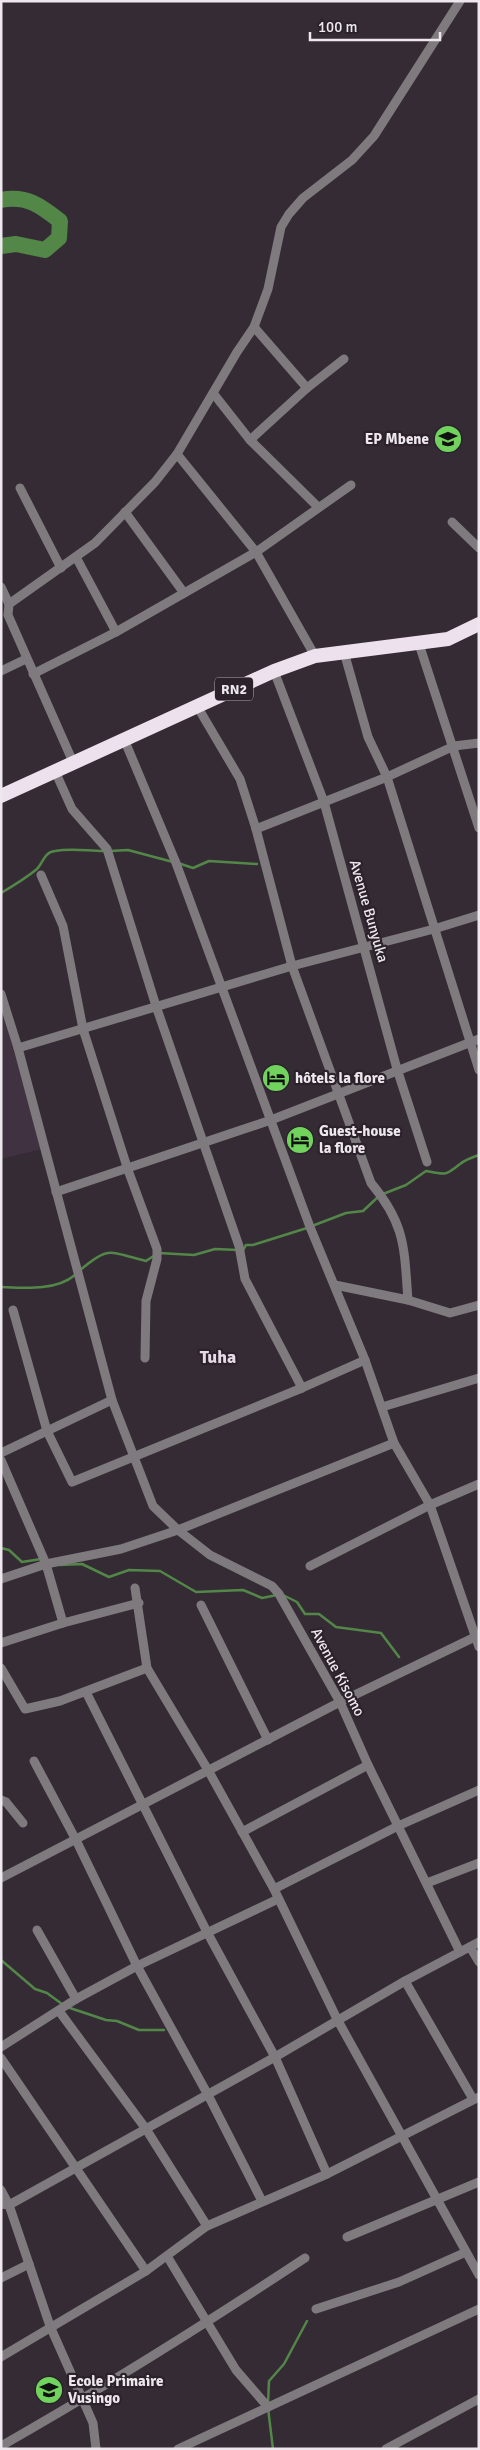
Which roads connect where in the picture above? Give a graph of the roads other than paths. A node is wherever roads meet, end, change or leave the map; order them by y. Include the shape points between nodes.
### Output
1 (460, 1) edge
2 (254, 327) junction
3 (344, 359) dead end
4 (307, 388) junction
5 (213, 393) junction
6 (250, 440) junction
7 (177, 454) junction
8 (351, 485) dead end
9 (20, 488) dead end
10 (318, 507) junction
11 (125, 512) junction
12 (452, 522) dead end
13 (479, 548) edge
14 (256, 552) junction
15 (76, 557) junction
16 (61, 568) junction
17 (1, 587) edge
18 (184, 594) junction
19 (9, 604) junction
20 (479, 624) edge
21 (116, 632) junction
22 (419, 644) junction
23 (344, 652) junction
24 (316, 656) junction
25 (26, 659) junction
26 (1, 671) edge
27 (274, 671) junction
28 (33, 674) junction
29 (197, 706) junction
30 (124, 739) junction
31 (479, 743) edge
32 (454, 746) junction
33 (73, 762) junction
34 (55, 771) junction
35 (387, 776) junction
36 (1, 796) edge
37 (324, 802) junction
38 (479, 828) edge
39 (256, 829) junction
40 (41, 875) dead end
41 (479, 915) edge
42 (434, 929) junction
43 (365, 948) junction
44 (292, 966) junction
45 (221, 987) junction
46 (1, 994) edge
47 (156, 1006) junction
48 (83, 1029) junction
49 (479, 1039) edge
50 (469, 1041) junction
51 (18, 1048) junction
52 (397, 1069) junction
53 (479, 1070) edge
54 (338, 1093) junction
55 (271, 1120) junction
56 (205, 1143) junction
57 (427, 1162) dead end
58 (128, 1170) junction
59 (56, 1192) junction
60 (335, 1285) junction
61 (408, 1300) junction
62 (479, 1305) edge
63 (13, 1310) dead end
64 (145, 1358) dead end
65 (365, 1360) junction
66 (479, 1378) edge
67 (302, 1388) junction
68 (112, 1400) junction
69 (382, 1408) junction
70 (47, 1431) junction
71 (394, 1443) junction
72 (1, 1453) edge
73 (133, 1457) junction
74 (1, 1460) edge
75 (479, 1484) edge
76 (430, 1505) junction
77 (178, 1530) junction
78 (46, 1564) junction
79 (310, 1566) dead end
80 (1, 1579) edge
81 (135, 1588) dead end
82 (139, 1603) junction
83 (201, 1605) dead end
84 (63, 1622) junction
85 (477, 1636) edge
86 (1, 1643) edge
87 (479, 1647) edge
88 (1, 1668) edge
89 (147, 1668) junction
90 (86, 1692) junction
91 (340, 1702) junction
92 (268, 1740) junction
93 (34, 1761) dead end
94 (368, 1765) junction
95 (208, 1770) junction
96 (479, 1790) edge
97 (1, 1800) edge
98 (142, 1806) junction
99 (24, 1823) dead end
100 (398, 1826) junction
101 (242, 1832) junction
102 (76, 1840) junction
103 (479, 1863) edge
104 (1, 1878) edge
105 (426, 1883) junction
106 (274, 1890) junction
107 (278, 1899) junction
108 (37, 1930) dead end
109 (207, 1932) junction
110 (475, 1944) edge
111 (460, 1952) junction
112 (479, 1962) edge
113 (137, 1966) junction
114 (404, 1981) junction
115 (76, 1999) junction
116 (60, 2011) junction
117 (337, 2020) junction
118 (1, 2047) edge
119 (275, 2057) junction
120 (1, 2058) edge
121 (208, 2095) junction
122 (476, 2098) edge
123 (146, 2129) junction
124 (402, 2137) junction
125 (78, 2167) junction
126 (327, 2174) junction
127 (479, 2182) edge
128 (1, 2190) edge
129 (262, 2200) junction
130 (437, 2201) junction
131 (5, 2205) edge
132 (207, 2226) junction
133 (347, 2237) dead end
134 (466, 2252) junction
135 (167, 2256) junction
136 (304, 2258) dead end
137 (29, 2264) junction
138 (146, 2270) junction
139 (479, 2275) edge
140 (1, 2278) edge
141 (479, 2308) edge
142 (316, 2309) dead end
143 (206, 2324) junction
144 (50, 2326) junction
145 (1, 2357) edge
146 (84, 2399) junction
147 (479, 2399) edge
148 (268, 2407) junction
149 (1, 2446) edge
150 (96, 2449) edge
151 (178, 2449) edge
152 (386, 2449) edge

1 - 2 street via 374,136 352,160 303,198 289,214 281,227 268,289
2 - 4 street
2 - 5 street
3 - 4 street
4 - 6 street
5 - 6 street
5 - 7 street
6 - 10 street
7 - 11 street
7 - 14 street
8 - 10 street
9 - 16 street
10 - 14 street
11 - 15 street via 95,543
11 - 18 street
12 - 13 street
14 - 18 street
14 - 24 street
15 - 16 street
15 - 21 street
16 - 19 street
17 - 19 street
18 - 21 street
19 - 25 street via 8,615
20 - 22 highway, RN2 via 448,639
21 - 28 street
22 - 23 highway, RN2
22 - 32 street
23 - 24 highway, RN2
23 - 35 street via 368,737
24 - 27 highway, RN2
25 - 26 street
25 - 28 street
27 - 29 highway, RN2
27 - 37 street, Avenue Bunyuka
28 - 33 street
29 - 30 highway, RN2
29 - 39 street via 240,779
30 - 33 highway, RN2
30 - 45 street via 176,862
31 - 32 street
32 - 35 street
32 - 38 street
33 - 34 highway, RN2
34 - 36 highway, RN2
34 - 47 street via 72,809 107,851
35 - 37 street
35 - 42 street
37 - 39 street
37 - 43 street, Avenue Bunyuka
39 - 44 street
40 - 48 street via 63,926
41 - 42 street
42 - 43 street
42 - 50 street
43 - 44 street
43 - 52 street, Avenue Bunyuka
44 - 45 street
44 - 54 street
45 - 47 street
45 - 55 street
46 - 51 street, Avenue Kisomo
47 - 48 street
47 - 56 street
48 - 51 street
48 - 58 street
49 - 50 street
50 - 52 street
50 - 53 street
51 - 59 street, Avenue Kisomo
52 - 54 street
52 - 57 street, Avenue Bunyuka
54 - 55 street
54 - 61 street via 371,1183 393,1214 403,1238
55 - 56 street
55 - 60 street
56 - 58 street
56 - 67 street via 245,1279
58 - 59 street
58 - 64 street via 157,1249 146,1302
59 - 68 street, Avenue Kisomo
60 - 61 street
60 - 65 street
61 - 62 street via 450,1313
63 - 70 street
65 - 67 street
65 - 69 street
66 - 69 street
67 - 73 street
68 - 70 street
68 - 73 street, Avenue Kisomo
69 - 71 street
70 - 72 street
70 - 73 street via 72,1482
71 - 76 street
71 - 77 street
73 - 77 street, Avenue Kisomo via 153,1506
74 - 78 street
75 - 76 street
76 - 79 street
76 - 85 street
77 - 78 street via 121,1548
77 - 91 street, Avenue Kisomo via 210,1555 276,1590
78 - 80 street
78 - 84 street
81 - 82 street
82 - 84 street
82 - 89 street
83 - 92 street
84 - 86 street
85 - 87 street
85 - 91 street
88 - 90 street via 25,1709
89 - 90 street
89 - 95 street
90 - 98 street
91 - 92 street
91 - 94 street, Avenue Kisomo
92 - 95 street
93 - 102 street
94 - 100 street, Avenue Kisomo
94 - 101 street
95 - 98 street
95 - 101 street
96 - 100 street
97 - 99 street
98 - 102 street
98 - 109 street
100 - 105 street, Avenue Kisomo
100 - 106 street
101 - 106 street
102 - 104 street
102 - 113 street
103 - 105 street
105 - 111 street, Avenue Kisomo
106 - 107 street
107 - 109 street
107 - 117 street
108 - 115 street
109 - 113 street
109 - 119 street
110 - 111 street
110 - 112 street
111 - 114 street
113 - 115 street
113 - 121 street
114 - 117 street
114 - 122 street
115 - 116 street
116 - 118 street
116 - 123 street
117 - 119 street
117 - 124 street
119 - 121 street
119 - 126 street
120 - 125 street
121 - 123 street
121 - 129 street
122 - 124 street
123 - 125 street
123 - 132 street
124 - 126 street
124 - 130 street
125 - 131 street
125 - 138 street
126 - 129 street
127 - 130 street
128 - 131 street
129 - 132 street
130 - 133 street
130 - 134 street
131 - 137 street
132 - 135 street
134 - 139 street
134 - 142 street via 399,2282
135 - 138 street
135 - 143 street
136 - 143 street
137 - 140 street
137 - 144 street
138 - 144 street
141 - 148 street
143 - 146 street
143 - 148 street via 236,2370
144 - 145 street
144 - 146 street
146 - 149 street
146 - 150 street via 93,2423
147 - 152 street
148 - 151 street

